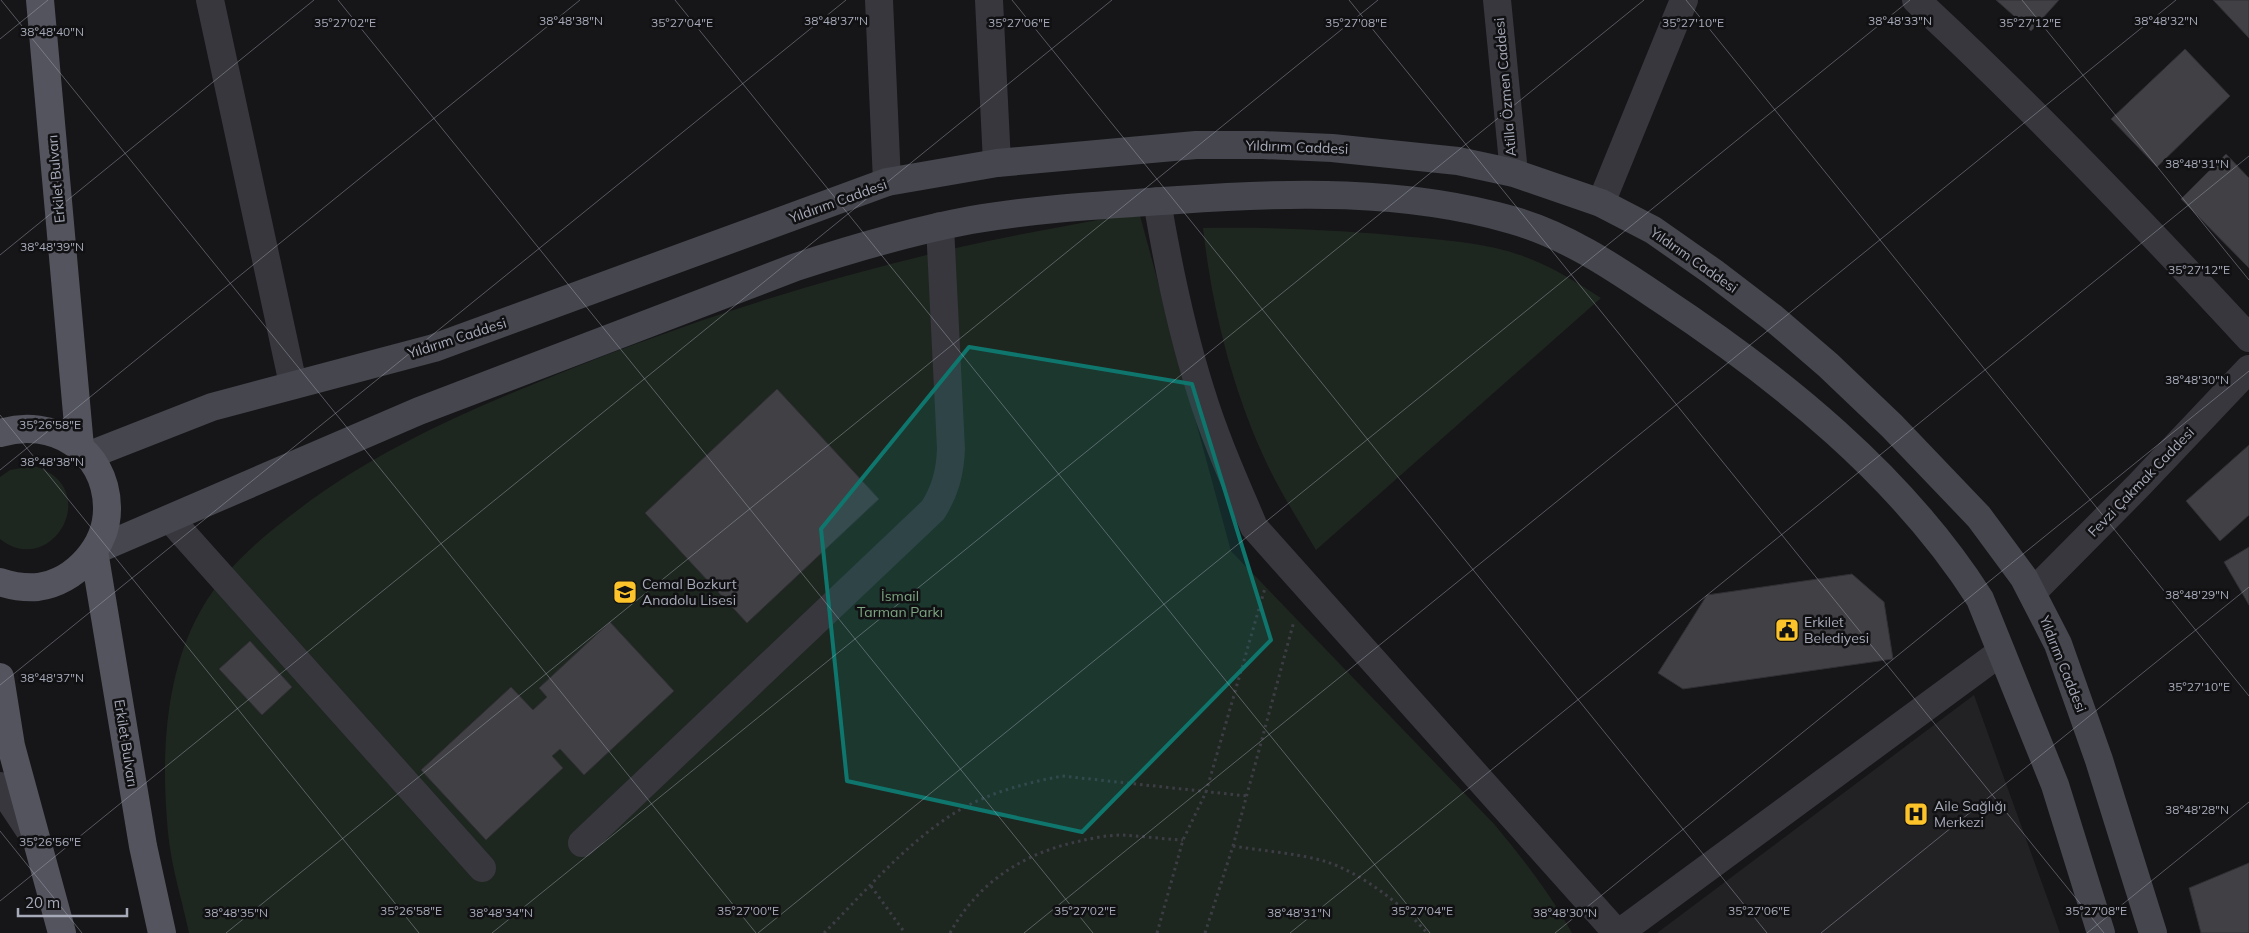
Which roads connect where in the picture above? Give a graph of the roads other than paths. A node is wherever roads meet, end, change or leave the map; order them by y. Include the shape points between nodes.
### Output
1 (40, 0) edge
2 (210, 0) edge
3 (879, 0) edge
4 (988, 0) edge
5 (1497, 0) edge
6 (1684, 0) edge
7 (1916, 0) edge
8 (997, 162) junction
9 (1514, 173) junction
10 (887, 182) junction
11 (1157, 201) junction
12 (1601, 203) junction
13 (940, 226) junction
14 (2249, 338) edge
15 (2249, 369) edge
16 (293, 384) junction
17 (0, 433) edge
18 (84, 452) junction
19 (170, 519) junction
20 (94, 551) junction
21 (0, 582) edge
22 (2032, 593) junction
23 (2001, 652) junction
24 (0, 677) edge
25 (0, 786) edge
26 (37, 842) junction
27 (582, 843) dead end
28 (482, 868) dead end
29 (62, 933) edge
30 (162, 933) edge
31 (1618, 933) edge
32 (2102, 933) edge
33 (2153, 933) edge

1 - 18 main road, Erkilet Bulvarı
2 - 16 street
3 - 10 street
4 - 8 street
5 - 9 street, Atilla Özmen Caddesi
6 - 12 street
7 - 14 street via 2103,183
8 - 9 street, Yıldırım Caddesi via 1196,146 1263,145 1401,154 1458,161
8 - 10 street, Yıldırım Caddesi
9 - 12 street, Yıldırım Caddesi
10 - 16 street, Yıldırım Caddesi via 434,348
11 - 13 street via 1033,211
11 - 23 street via 1284,194 1425,202 1515,220 1595,256 1702,326 1766,374 1887,482 1916,512 1962,571 1980,599
11 - 31 street via 1168,266 1201,392 1254,527
12 - 22 street, Yıldırım Caddesi via 1653,230 1713,272 1828,365 1979,517
13 - 19 street via 796,266 418,411
13 - 27 street via 950,450 950,466 941,497 933,510
15 - 22 street, Fevzi Çakmak Caddesi
16 - 18 street, Yıldırım Caddesi via 212,407
17 - 18 main road via 16,428 39,428 61,435
18 - 20 main road via 95,465 104,485 108,508 104,530
19 - 20 street
19 - 28 street
20 - 21 main road via 79,568 60,580 38,587 15,587
20 - 30 main road, Erkilet Bulvarı via 143,846
22 - 33 street, Yıldırım Caddesi via 2058,644 2071,679
23 - 31 street
23 - 32 street via 2055,786
24 - 26 main road via 10,746
25 - 26 street
26 - 29 main road

